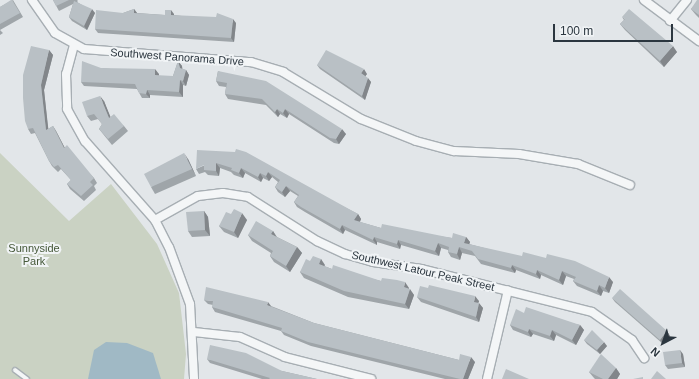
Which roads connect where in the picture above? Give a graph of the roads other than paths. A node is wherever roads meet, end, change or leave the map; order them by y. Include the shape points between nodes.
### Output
1 (32, 0) edge
2 (644, 0) edge
3 (686, 0) edge
4 (670, 21) junction
5 (699, 41) edge
6 (74, 45) junction
7 (630, 185) dead end
8 (155, 220) junction
9 (508, 290) junction
10 (194, 332) junction
11 (644, 358) dead end
12 (15, 370) dead end
13 (27, 379) edge
14 (194, 379) edge
15 (371, 379) edge
16 (487, 379) edge

1 - 6 street, Southwest Panorama Drive via 49,26
2 - 4 street
3 - 4 street
4 - 5 street
6 - 7 street, Southwest Panorama Drive via 100,52 251,62 282,72 361,119 416,141 454,151 519,154 578,164
6 - 8 street via 65,96 72,122
8 - 9 street, Southwest Latour Peak Street via 198,196 223,193 248,197 317,241 345,254
8 - 10 street via 182,277
9 - 11 street, Southwest Latour Peak Street via 592,312 632,340
9 - 16 street
10 - 14 street
10 - 15 street via 240,337 285,357
12 - 13 lane

